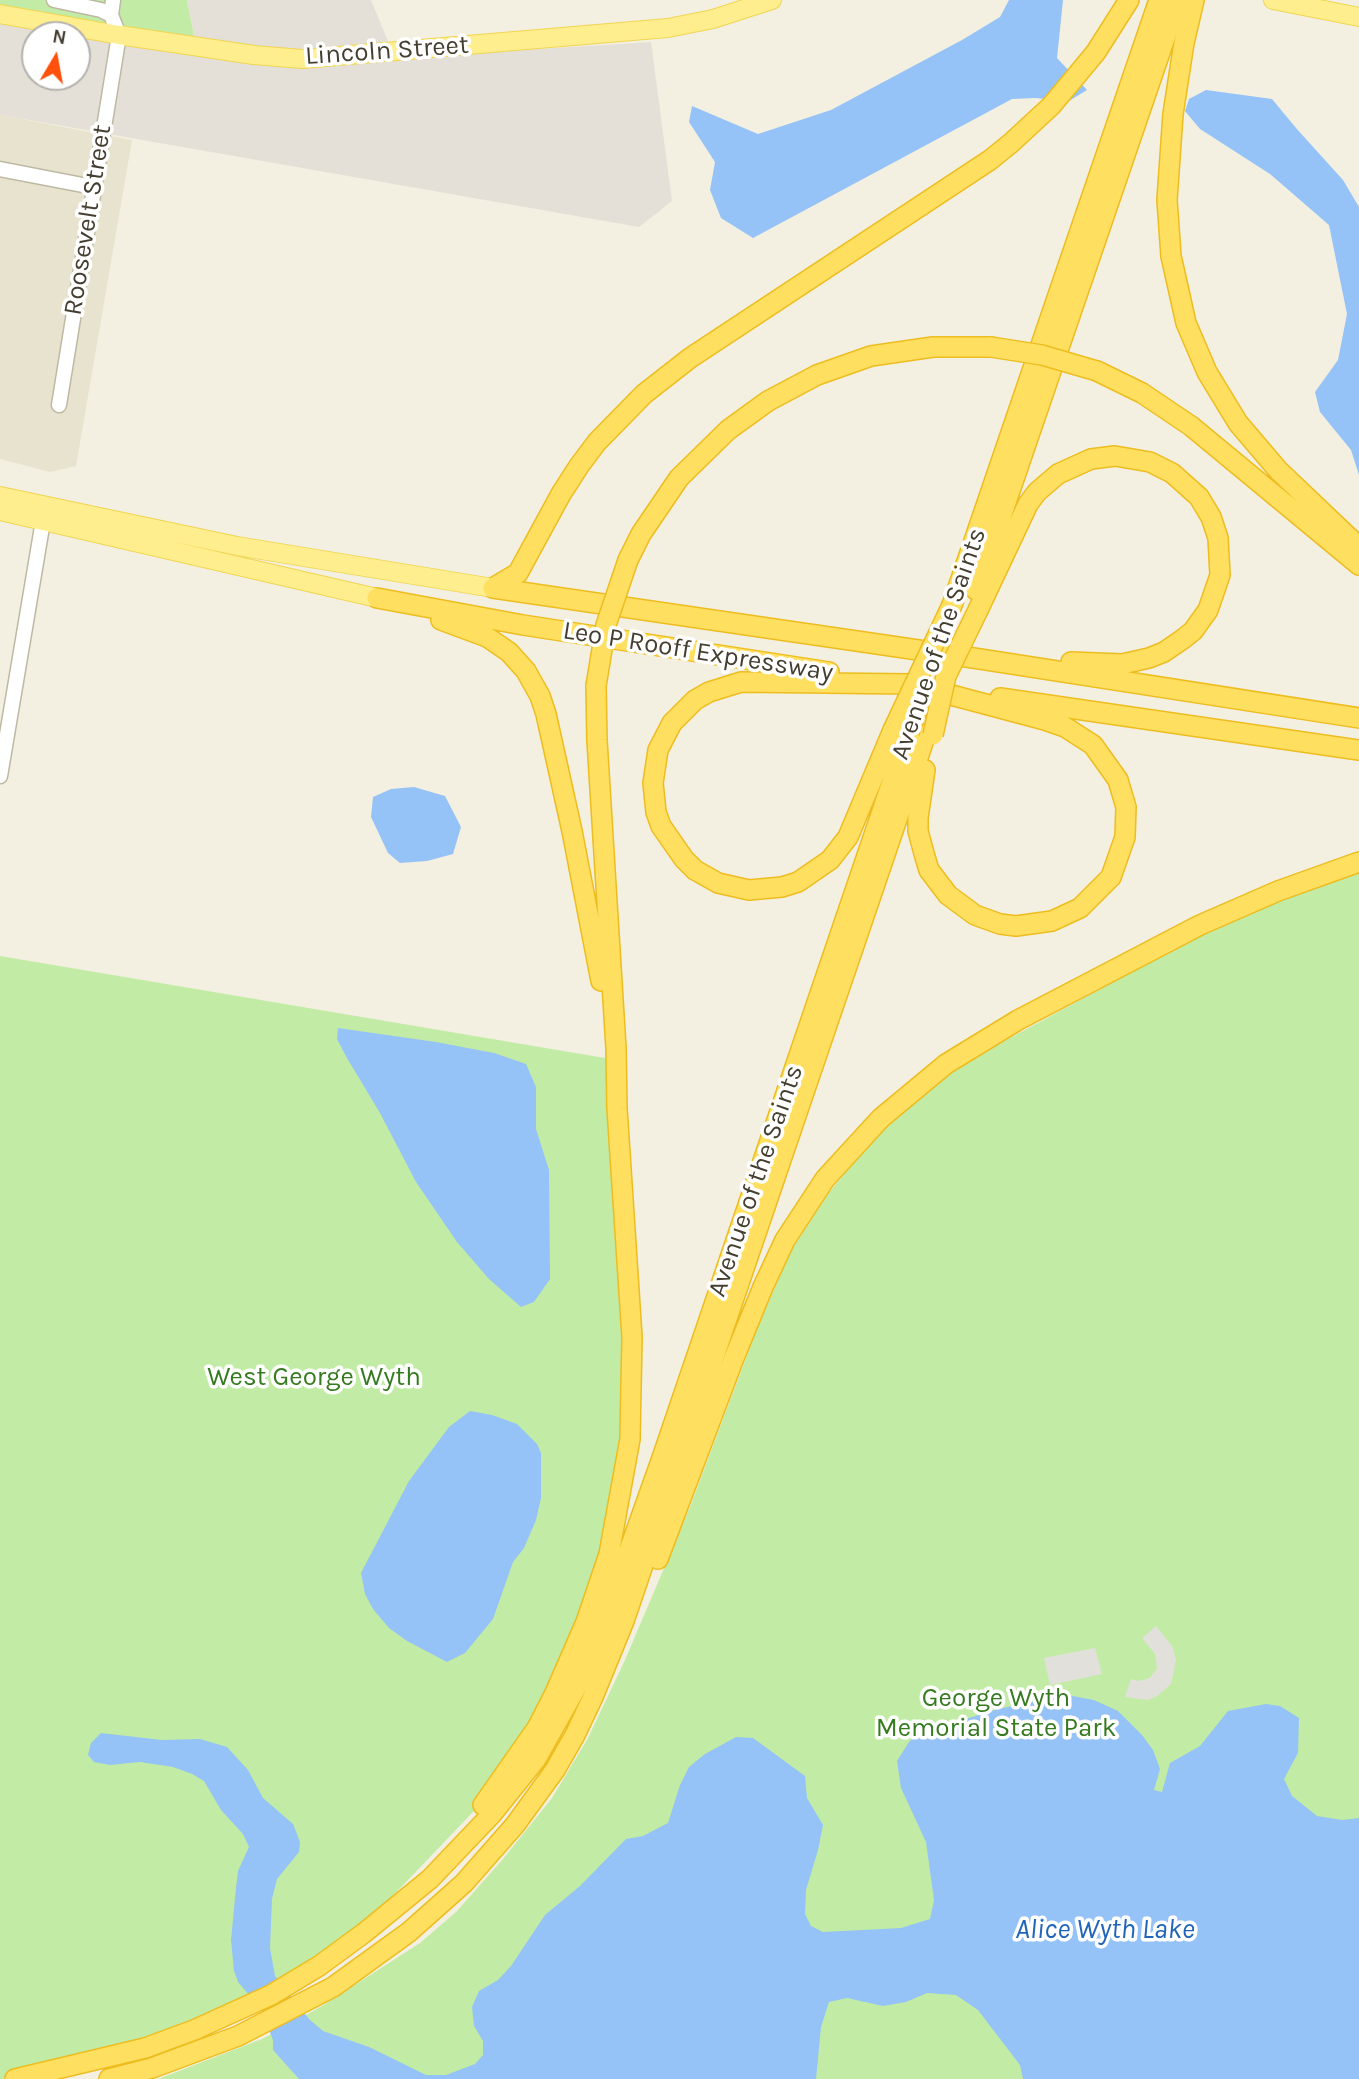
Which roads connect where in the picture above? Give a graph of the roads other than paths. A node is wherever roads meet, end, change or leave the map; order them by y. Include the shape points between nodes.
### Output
1 (54, 0) edge
2 (772, 0) edge
3 (1129, 0) edge
4 (1159, 0) edge
5 (1178, 0) edge
6 (1194, 0) edge
7 (1273, 0) edge
8 (112, 7) edge
9 (0, 14) edge
10 (1359, 17) edge
11 (119, 35) junction
12 (0, 169) edge
13 (93, 187) junction
14 (1095, 213) junction
15 (58, 405) dead end
16 (0, 496) edge
17 (1292, 497) junction
18 (0, 512) edge
19 (46, 514) junction
20 (1359, 547) edge
21 (1359, 565) edge
22 (493, 588) junction
23 (377, 598) junction
24 (967, 607) junction
25 (980, 659) junction
26 (910, 684) junction
27 (1359, 718) edge
28 (915, 733) junction
29 (1359, 750) edge
30 (0, 776) edge
31 (1359, 862) edge
32 (617, 1108) junction
33 (555, 1770) junction
34 (430, 1879) junction
35 (15, 2079) edge
36 (109, 2079) edge

1 - 8 street via 101,10
2 - 11 main road, Lincoln Street via 668,28 335,58 278,58
3 - 22 highway via 1096,52 1051,106 989,160 682,363 644,394 579,466 517,573
4 - 14 highway, Avenue of the Saints
5 - 14 highway, Avenue of the Saints
6 - 17 highway via 1173,114 1167,200 1171,256 1186,323 1207,372 1244,431 1278,470
7 - 10 main road
8 - 11 street
9 - 11 main road, Lincoln Street
11 - 13 street, Roosevelt Street
12 - 13 street
13 - 15 street, Roosevelt Street
14 - 24 highway, Avenue of the Saints
16 - 19 main road
17 - 20 highway
17 - 21 highway
17 - 32 highway, bridge via 1160,404 1097,371 991,347 933,347 871,356 817,375 768,401 728,430 679,478 641,534 606,625 596,686
18 - 19 main road
19 - 22 main road, Leo P Rooff Expressway
19 - 23 main road, Leo P Rooff Expressway
19 - 30 street
22 - 25 highway, Leo P Rooff Expressway
23 - 26 highway, Leo P Rooff Expressway
23 - 32 highway via 487,637 518,661 540,696 593,937
24 - 25 highway via 1028,504 1047,483 1079,463 1115,456 1162,468 1199,497 1215,528 1220,575 1213,599 1193,631 1164,652 1122,664
24 - 28 highway, Avenue of the Saints, bridge
24 - 28 highway, Avenue of the Saints, bridge via 946,676
25 - 27 highway, Leo P Rooff Expressway
26 - 28 highway via 1055,723 1093,745 1118,780 1126,807 1125,837 1111,877 1069,915 1052,921 1016,926 975,915 948,895 929,870 918,831
26 - 28 highway via 741,682 709,692 672,723 658,750 653,783 656,812 674,848 695,870 718,883 749,890 798,883 830,860 848,837
26 - 29 highway, Leo P Rooff Expressway
28 - 33 highway, Avenue of the Saints via 624,1622 593,1697
28 - 34 highway, Avenue of the Saints via 593,1650 536,1759
31 - 33 highway via 1200,925 967,1049 904,1096 825,1178 785,1240 763,1287 626,1639 592,1714
32 - 34 highway via 633,1374 626,1464 609,1554 571,1658 537,1728
33 - 36 highway, Avenue of the Saints via 464,1883 409,1932 333,1987 238,2036
34 - 35 highway, Avenue of the Saints via 319,1966 271,1994 145,2048

